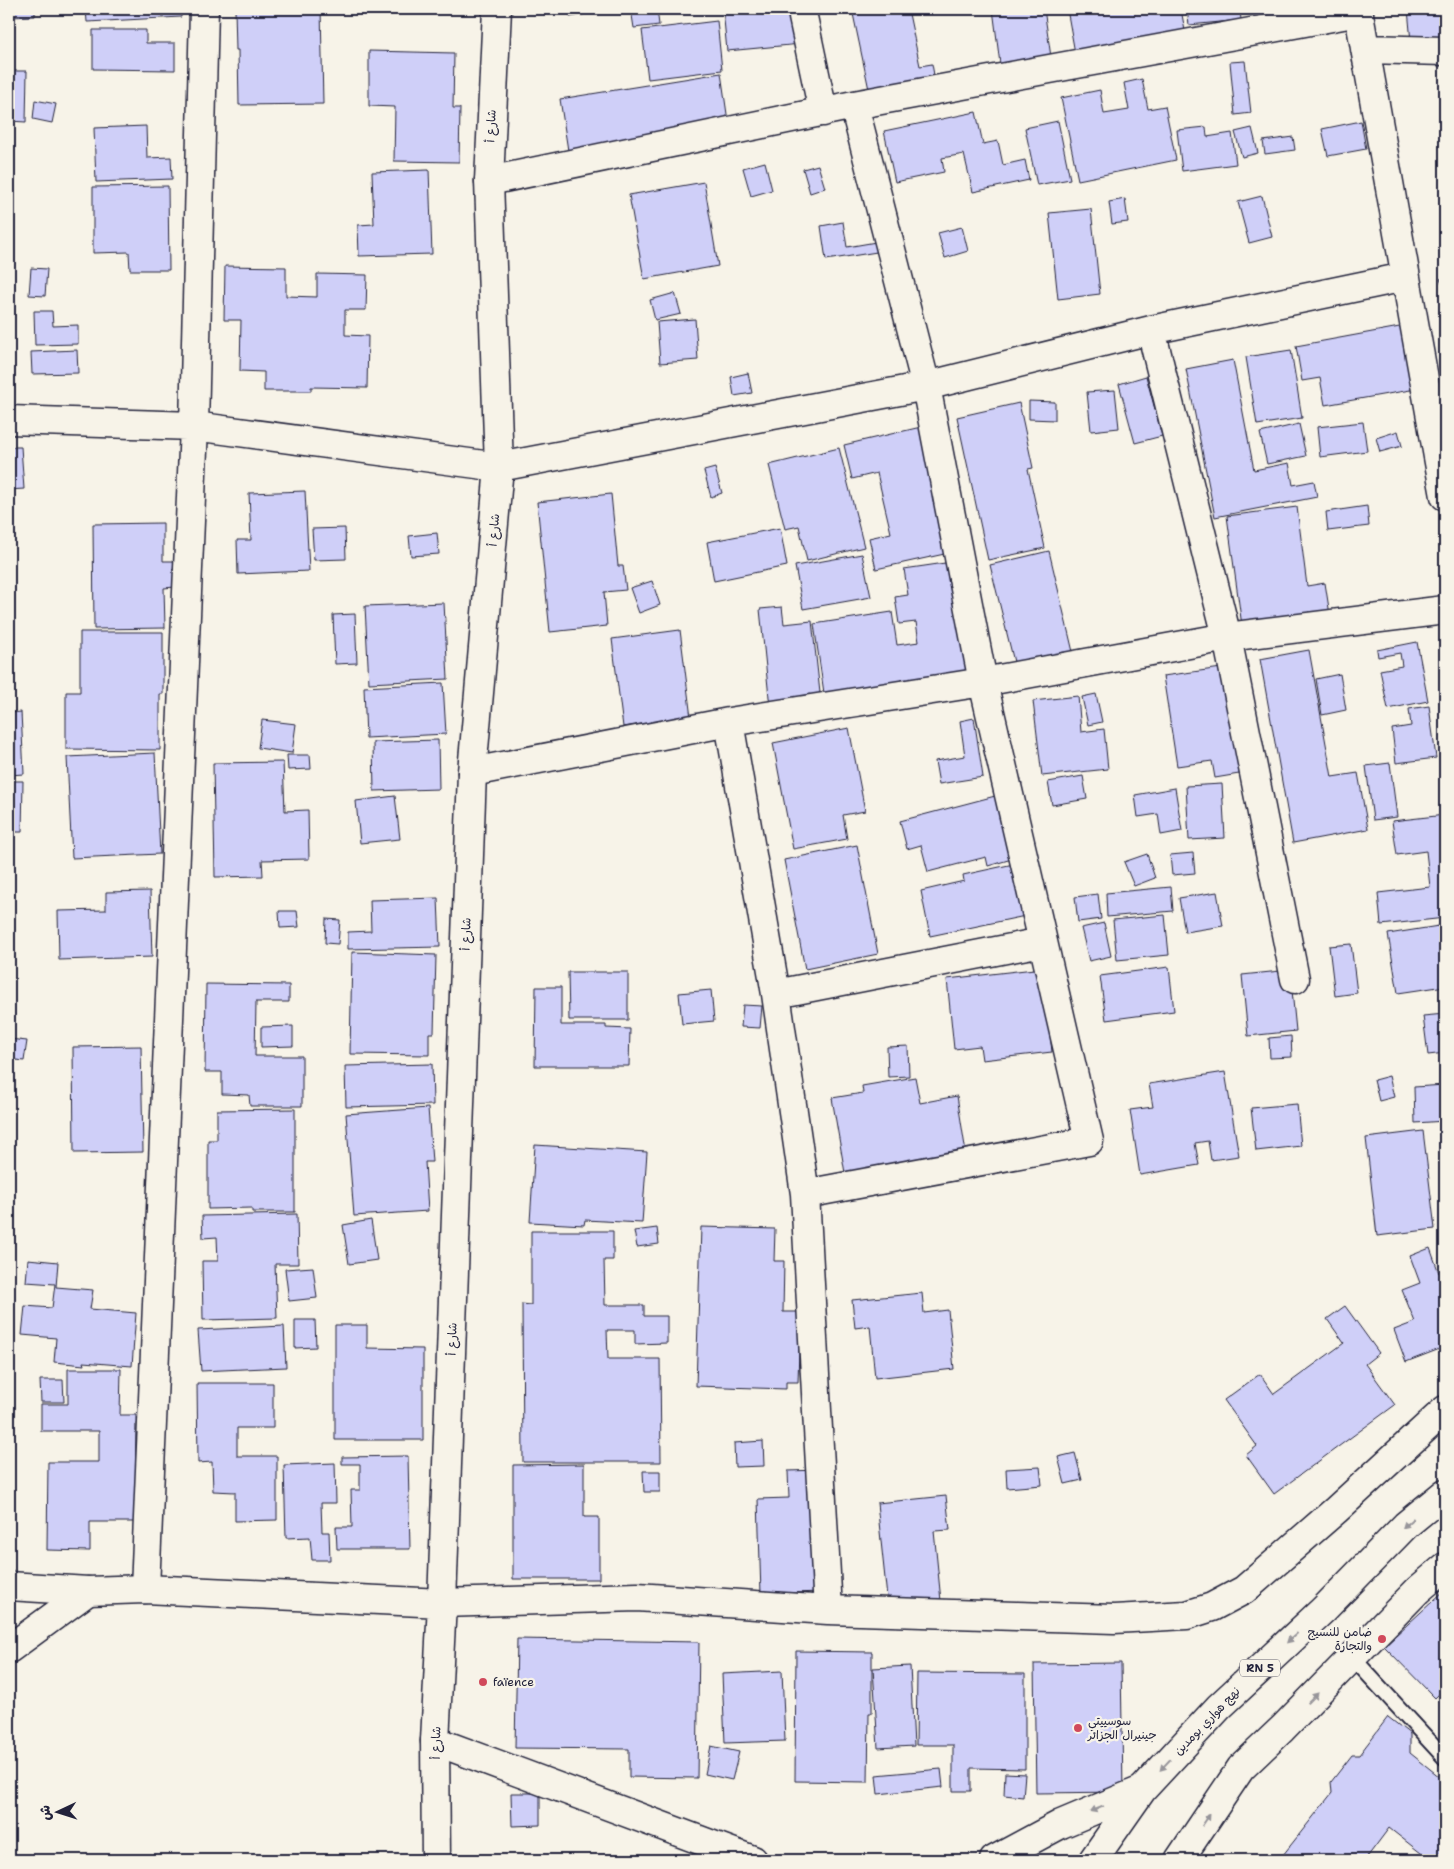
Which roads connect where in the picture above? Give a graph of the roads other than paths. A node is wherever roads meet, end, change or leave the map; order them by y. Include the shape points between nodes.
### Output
1 (204, 9) edge
2 (497, 9) edge
3 (1359, 10) edge
4 (803, 17) dead end
5 (1365, 49) junction
6 (1445, 51) edge
7 (854, 104) junction
8 (823, 112) junction
9 (489, 181) junction
10 (1405, 278) junction
11 (1151, 330) junction
12 (926, 386) junction
13 (9, 420) edge
14 (194, 426) junction
15 (499, 467) junction
16 (1445, 496) edge
17 (1445, 610) edge
18 (1227, 637) junction
19 (983, 682) junction
20 (730, 722) junction
21 (472, 772) junction
22 (1042, 942) junction
23 (1295, 979) dead end
24 (776, 994) junction
25 (805, 1194) junction
26 (1445, 1410) edge
27 (1445, 1492) edge
28 (1445, 1567) edge
29 (9, 1586) edge
30 (145, 1589) junction
31 (88, 1591) junction
32 (442, 1603) junction
33 (828, 1610) junction
34 (9, 1649) edge
35 (1353, 1658) junction
36 (436, 1741) junction
37 (1445, 1758) edge
38 (1142, 1790) junction
39 (436, 1860) edge
40 (753, 1860) edge
41 (994, 1860) edge
42 (1093, 1860) edge
43 (1179, 1860) edge

1 - 14 street
2 - 9 street, شارع أ
3 - 5 street
3 - 7 street
4 - 8 street
5 - 6 street
5 - 10 street
7 - 8 street
7 - 12 street
8 - 9 street
9 - 15 street, شارع أ
10 - 11 street
10 - 16 street
11 - 12 street
11 - 18 street
12 - 15 street
12 - 19 street
13 - 14 street
14 - 15 street
14 - 30 street
15 - 21 street, شارع أ
17 - 18 street
18 - 19 street
18 - 23 street
19 - 20 street
19 - 22 street
20 - 21 street
20 - 24 street
21 - 32 street, شارع أ
22 - 24 street
22 - 25 street via 1089,1141
24 - 25 street
25 - 33 street
26 - 33 street via 1244,1590 1188,1615 1114,1619
27 -> 38 street, نهج هواري بومدين / RN 5 via 1406,1525 1323,1610 1219,1707
28 - 35 street via 1418,1590
29 - 31 street
30 - 31 street
30 - 32 street
31 - 34 street
32 - 33 street via 637,1597
32 - 36 street, شارع أ
35 - 37 lane
43 -> 35 street via 1241,1768
36 - 39 street, شارع أ
36 - 40 street
38 -> 41 street via 1060,1824
38 - 42 street, نهج هواري بومدين / RN 5

